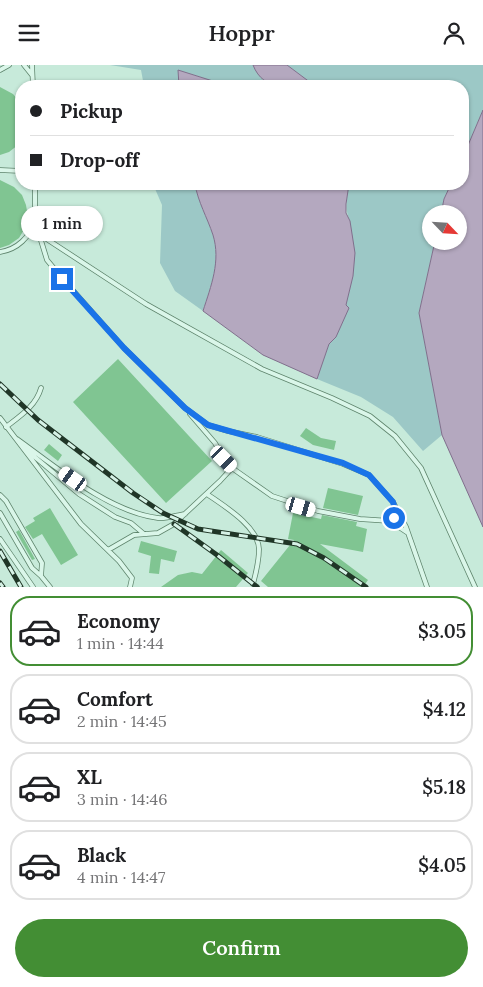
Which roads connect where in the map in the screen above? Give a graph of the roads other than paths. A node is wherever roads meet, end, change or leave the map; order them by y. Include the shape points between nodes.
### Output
1 (9, 65) edge
2 (24, 65) edge
3 (32, 65) edge
4 (0, 70) edge
5 (32, 75) junction
6 (32, 80) edge
7 (0, 170) edge
8 (15, 171) edge
9 (35, 190) edge
10 (37, 221) junction
11 (39, 234) junction
12 (0, 252) edge
13 (41, 388) dead end
14 (185, 408) junction
15 (0, 418) edge
16 (6, 427) junction
17 (13, 436) junction
18 (19, 443) junction
19 (232, 467) junction
20 (207, 494) junction
21 (0, 495) edge
22 (393, 502) junction
23 (0, 513) edge
24 (185, 514) junction
25 (390, 521) junction
26 (408, 533) junction
27 (144, 535) junction
28 (0, 539) edge
29 (108, 550) junction
30 (41, 576) junction
31 (33, 587) edge
32 (50, 587) edge
33 (130, 587) edge
34 (257, 587) edge
35 (427, 587) edge
36 (475, 587) edge

1 - 4 lane
2 - 5 lane
3 - 5 lane
5 - 6 lane
7 - 8 lane
9 - 10 lane
10 - 11 lane
10 - 12 lane via 22,242
11 - 14 lane via 47,260 62,279 124,348
11 - 36 lane via 146,304 262,369 370,416 395,436 420,468
13 - 16 lane via 27,411
14 - 19 lane
14 - 22 lane via 208,425 343,463 369,475
15 - 16 lane
16 - 17 lane
17 - 18 lane
17 - 24 lane via 84,486 128,509 159,518
18 - 27 lane via 79,494 115,517 131,523
18 - 29 lane via 81,524
19 - 20 lane
19 - 25 lane via 272,496 287,502 360,519
20 - 24 lane
20 - 34 lane via 248,525 259,547 253,584
21 - 30 lane via 42,563
22 - 25 lane via 396,513
22 - 26 lane
23 - 30 lane via 32,568
24 - 27 lane via 158,533
25 - 26 lane
26 - 35 lane
27 - 29 lane via 134,535
28 - 31 lane
29 - 33 lane via 132,578
30 - 32 lane

